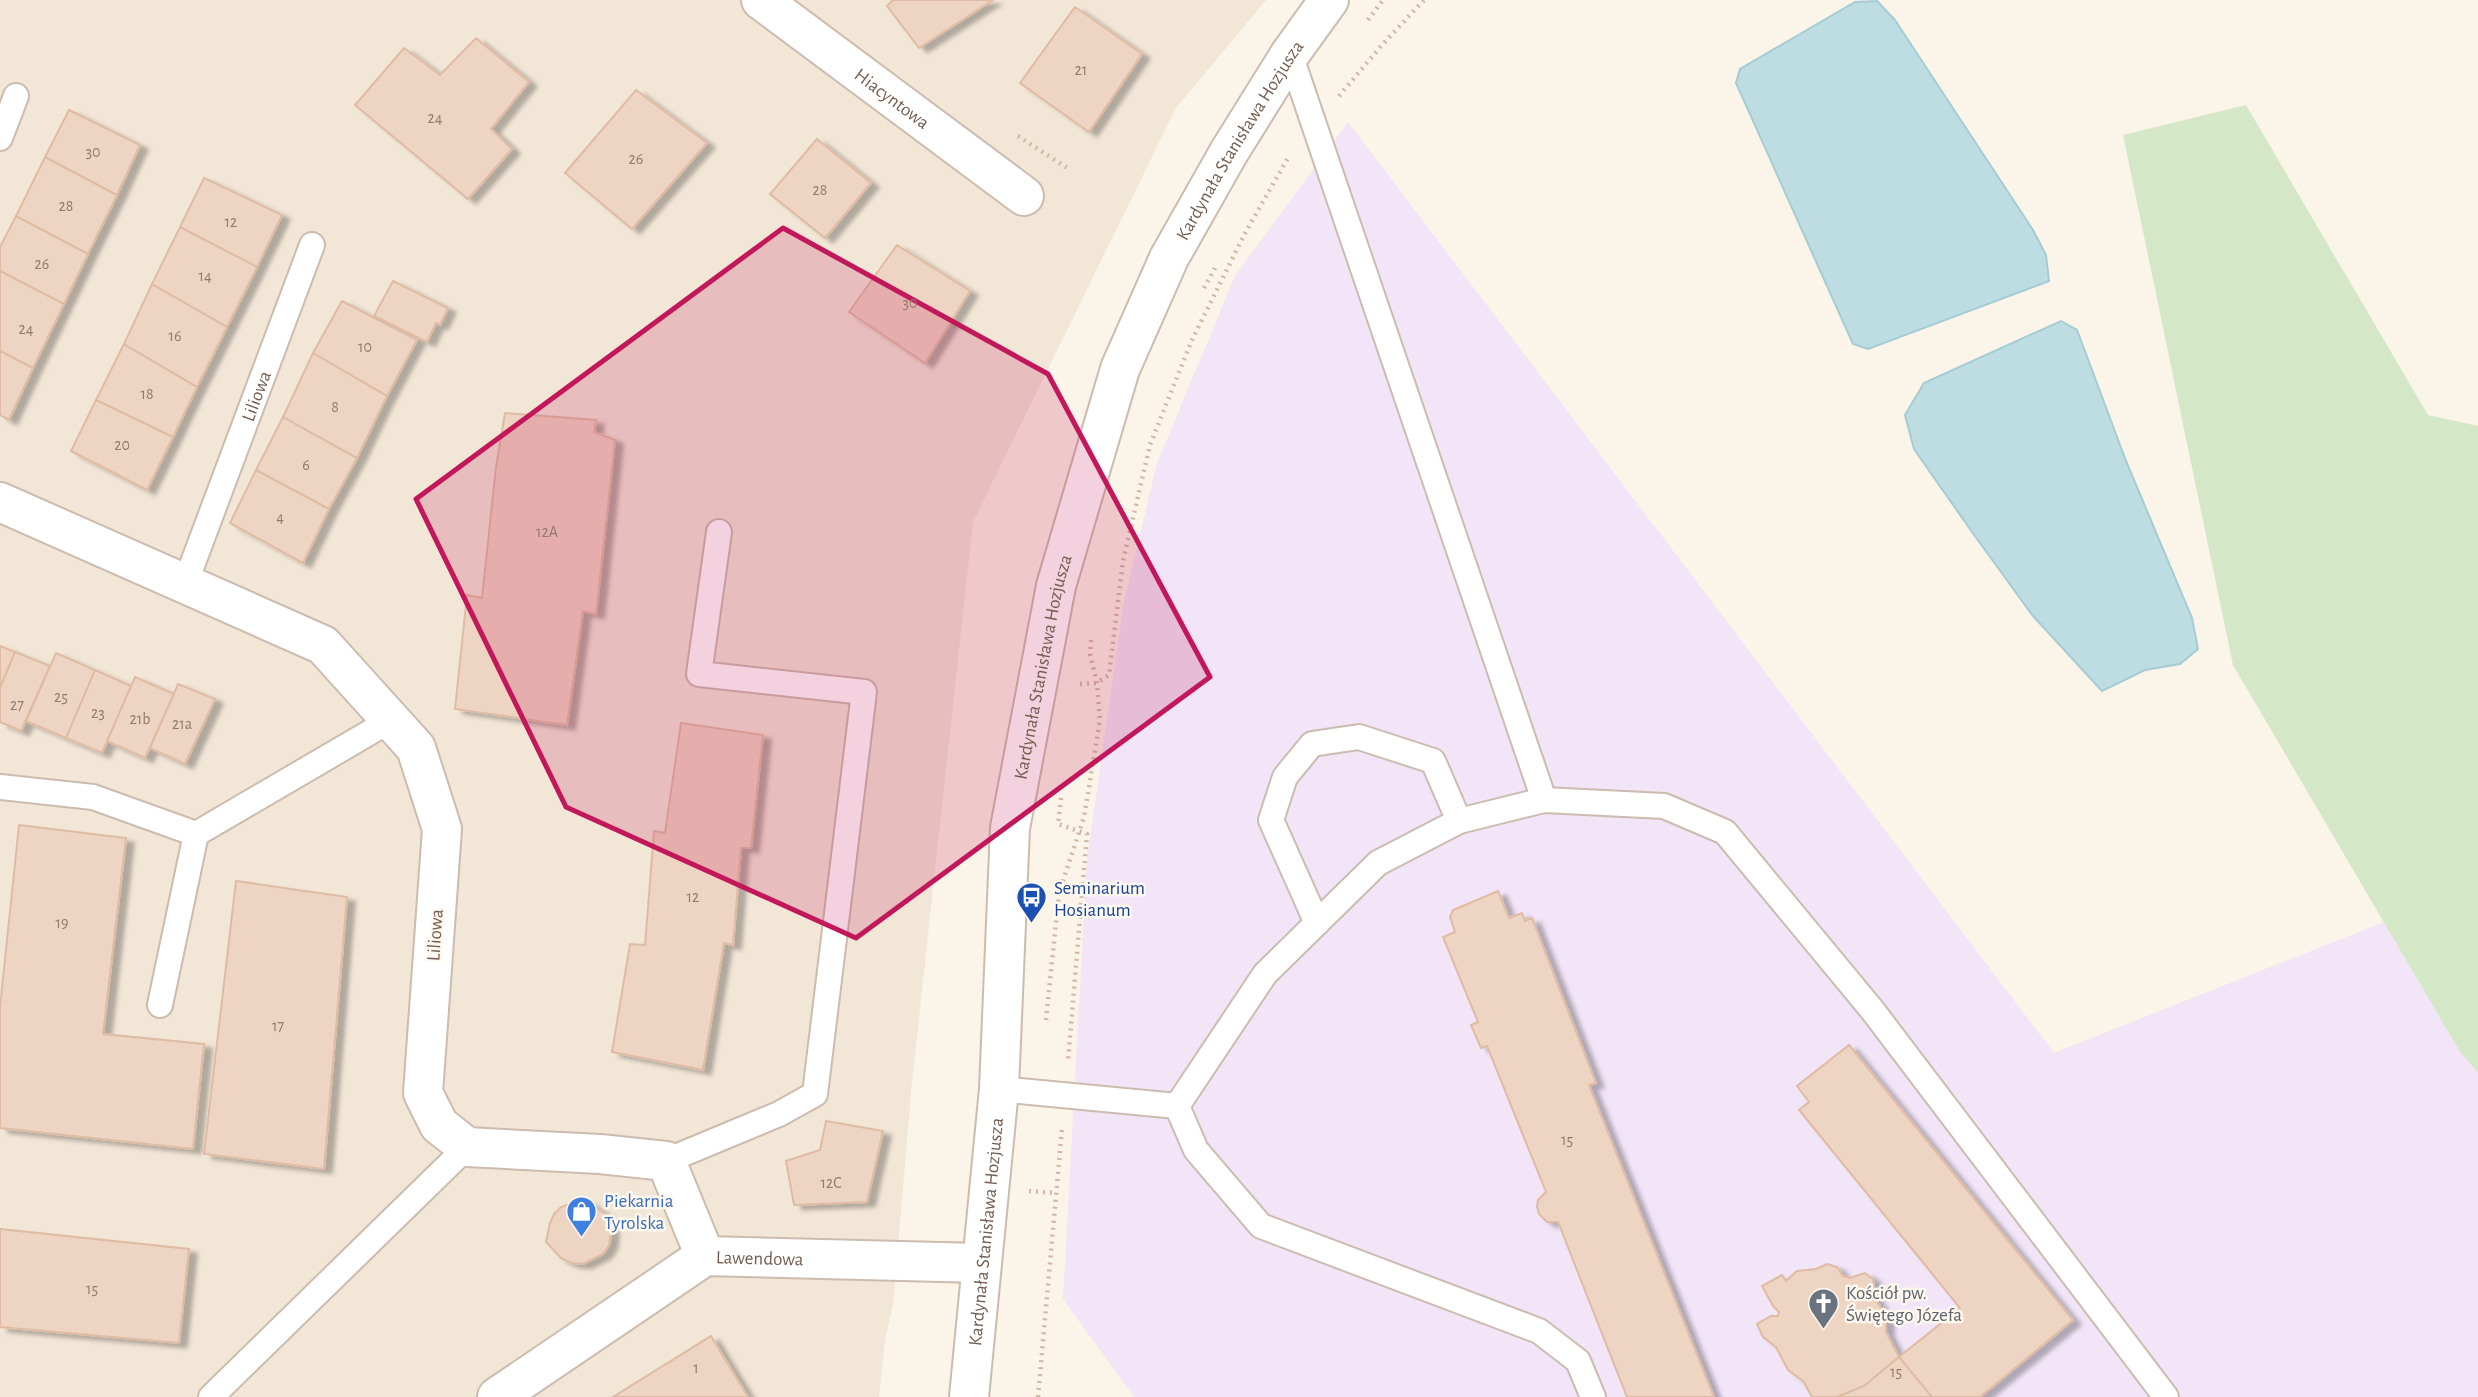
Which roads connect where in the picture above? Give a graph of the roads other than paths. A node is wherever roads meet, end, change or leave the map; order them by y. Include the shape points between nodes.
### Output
1 (761, 0) edge
2 (1329, 0) edge
3 (1290, 54) junction
4 (16, 96) dead end
5 (0, 138) edge
6 (1024, 195) dead end
7 (312, 245) dead end
8 (0, 502) edge
9 (719, 532) dead end
10 (185, 584) junction
11 (391, 720) junction
12 (0, 787) edge
13 (1544, 800) junction
14 (1460, 821) junction
15 (196, 834) junction
16 (1317, 923) junction
17 (160, 1005) dead end
18 (999, 1089) junction
19 (1177, 1105) junction
20 (467, 1147) junction
21 (666, 1161) junction
22 (705, 1256) junction
23 (981, 1263) junction
24 (499, 1396) edge
25 (211, 1397) edge
26 (969, 1397) edge
27 (1593, 1397) edge
28 (2166, 1397) edge

1 - 6 street, Hiacyntowa
2 - 3 street, Kardynała Stanisława Hozjusza
3 - 13 lane
3 - 18 street, Kardynała Stanisława Hozjusza via 1169,258 1120,369 1056,586 1010,828
4 - 5 lane
7 - 10 lane, Liliowa
8 - 10 street, Liliowa
9 - 21 lane via 699,674 864,692 816,1094
10 - 11 street, Liliowa via 323,645
11 - 15 lane
11 - 20 street, Liliowa via 416,748 442,829 423,1093 439,1125
12 - 15 lane via 93,797
13 - 14 lane
13 - 28 lane via 1664,806 1725,832 1873,1011
14 - 16 lane via 1378,863
14 - 16 lane via 1433,761 1359,737 1312,744 1285,778 1271,820
15 - 17 lane
16 - 19 lane via 1265,974
18 - 19 lane
18 - 23 street, Kardynała Stanisława Hozjusza
19 - 27 lane via 1196,1150 1261,1226 1539,1331 1578,1361
20 - 21 street
20 - 25 lane
21 - 22 street
22 - 23 street, Lawendowa
22 - 24 street, Lawendowa
23 - 26 street, Kardynała Stanisława Hozjusza

